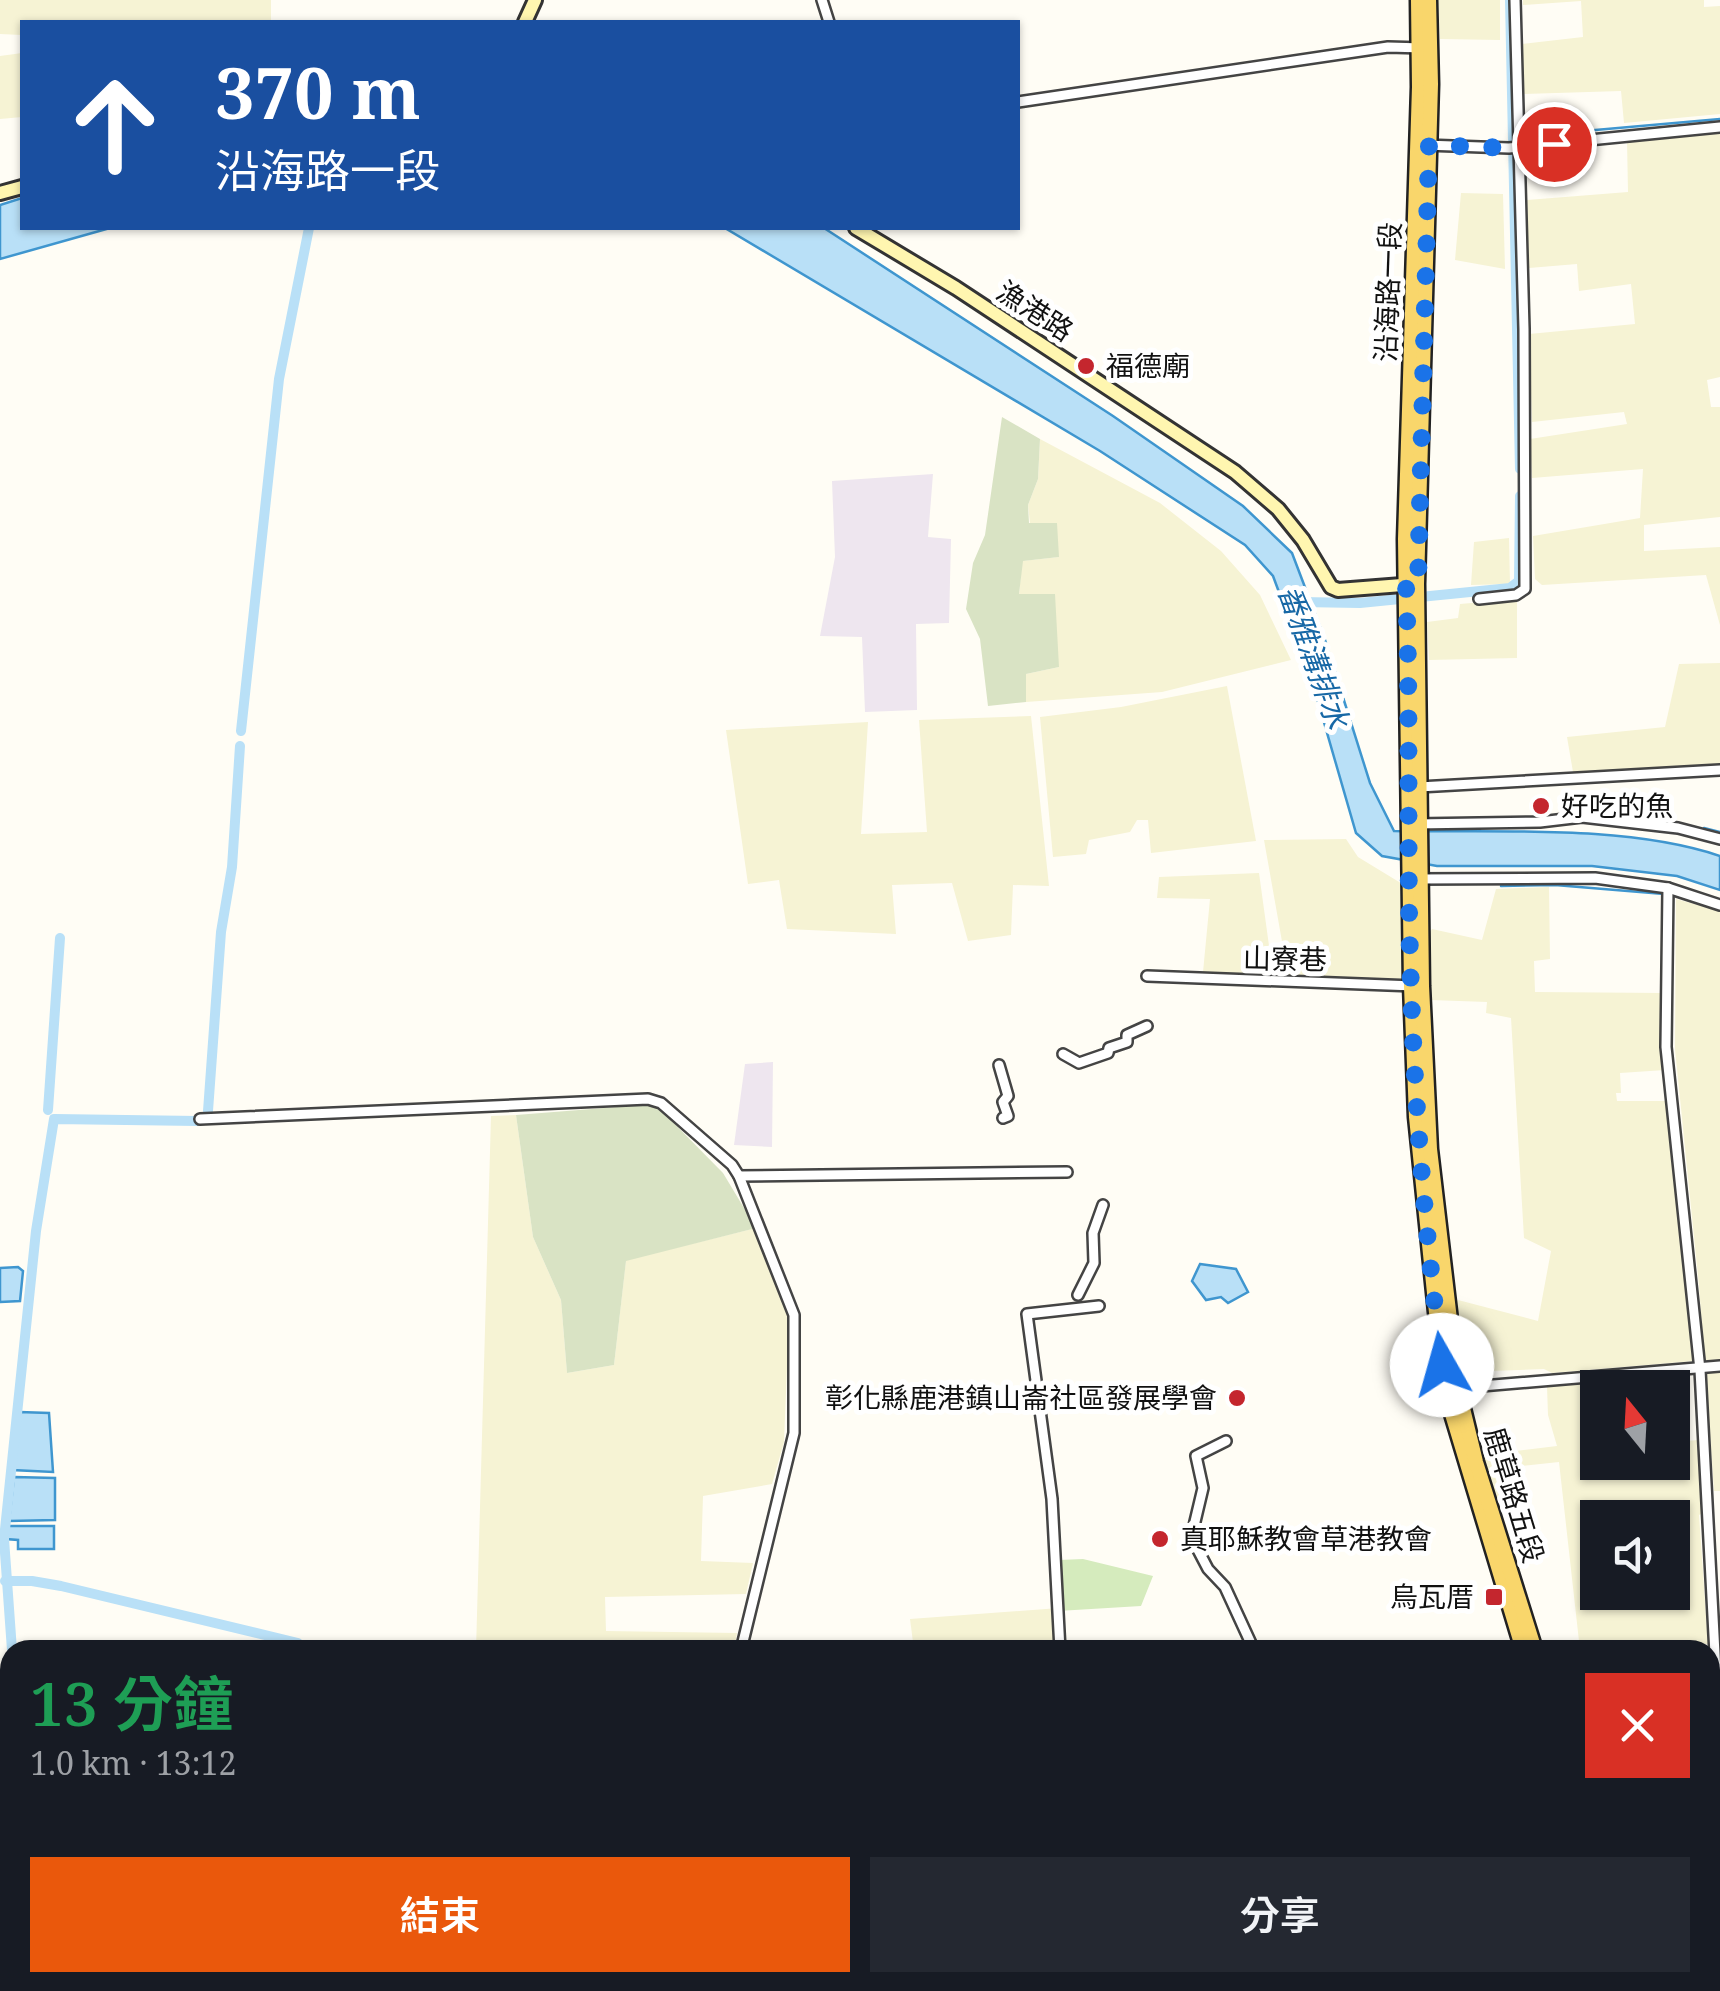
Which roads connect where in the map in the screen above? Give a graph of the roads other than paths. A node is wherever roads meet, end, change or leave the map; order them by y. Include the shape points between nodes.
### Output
1 (1418, 0) edge
2 (1429, 0) edge
3 (1516, 0) edge
4 (1425, 48) junction
5 (1020, 102) edge
6 (1720, 127) edge
7 (1423, 144) junction
8 (1521, 146) junction
9 (859, 230) edge
10 (1412, 584) junction
11 (1479, 599) dead end
12 (1412, 604) junction
13 (1720, 770) edge
14 (1419, 788) junction
15 (1414, 827) junction
16 (1720, 840) edge
17 (1415, 876) junction
18 (1668, 888) junction
19 (1720, 905) edge
20 (1147, 976) dead end
21 (1416, 986) junction
22 (1147, 1026) dead end
23 (1063, 1054) dead end
24 (999, 1065) dead end
25 (1003, 1118) dead end
26 (200, 1119) dead end
27 (1067, 1172) dead end
28 (739, 1176) junction
29 (1104, 1205) dead end
30 (1078, 1294) dead end
31 (1100, 1306) dead end
32 (1720, 1366) edge
33 (1700, 1370) junction
34 (1458, 1388) junction
35 (1226, 1441) dead end
36 (743, 1640) edge
37 (1059, 1640) edge
38 (1249, 1640) edge
39 (1519, 1640) edge
40 (1532, 1640) edge
41 (1714, 1640) edge

1 - 4 main road, 沿海路一段
2 - 4 main road, 沿海路一段
3 - 8 street
4 - 5 street via 1388,46
4 - 7 main road, 沿海路一段
6 - 8 street
7 - 8 street
7 - 10 main road, 沿海路一段
8 - 11 street via 1525,589
9 - 10 street, 漁港路 via 1235,472 1278,509 1331,586
10 - 12 main road, 沿海路一段
12 - 14 main road
12 - 15 main road
13 - 14 street
14 - 15 main road
15 - 16 street via 1582,817
15 - 17 main road, 鹿草路五段
17 - 18 street via 1595,878
17 - 21 main road, 鹿草路五段
18 - 19 street
18 - 33 street via 1666,1047
20 - 21 street, 山寮巷
21 - 34 main road, 鹿草路五段
21 - 39 main road, 鹿草路五段 via 1420,1168 1442,1365
22 - 23 street via 1079,1063
24 - 25 street via 1008,1096
26 - 28 street via 648,1099 670,1110
27 - 28 street
28 - 36 street via 794,1314 794,1433
29 - 30 street via 1093,1232 1094,1263
31 - 37 street via 1027,1314 1052,1499
32 - 33 street
33 - 34 street
33 - 41 street
34 - 40 main road, 鹿草路五段
35 - 38 street via 1196,1456 1203,1488 1193,1530

